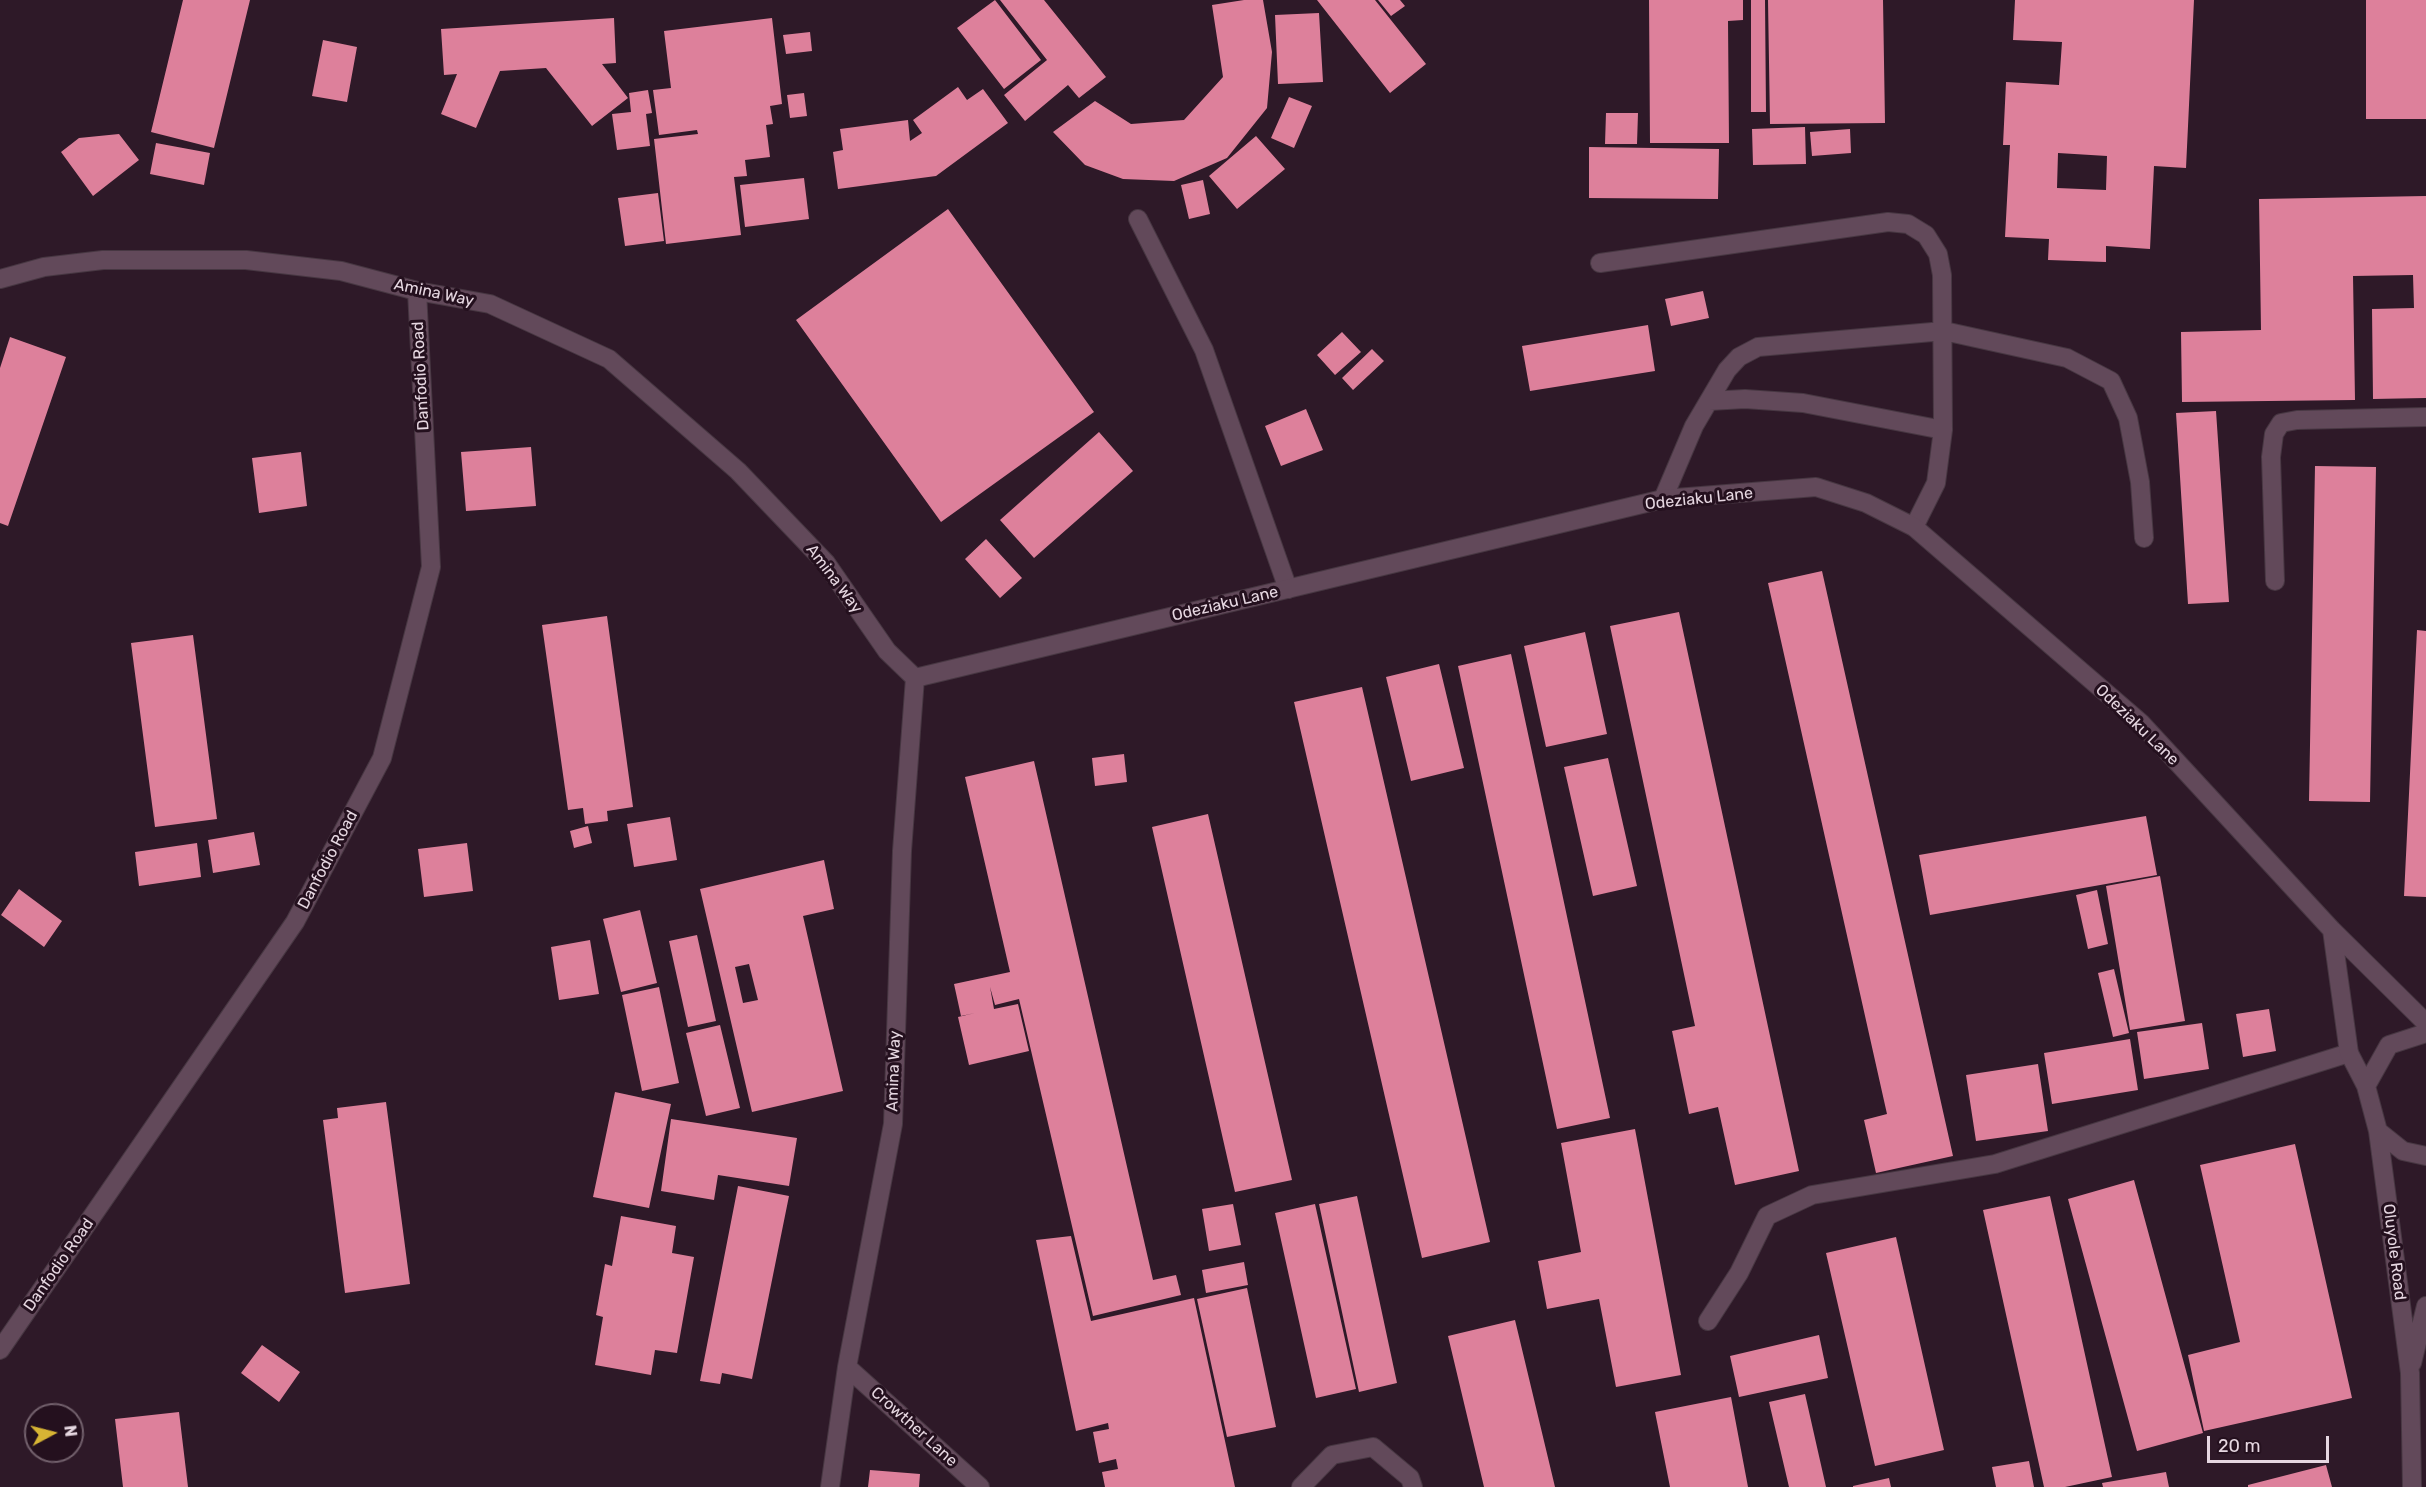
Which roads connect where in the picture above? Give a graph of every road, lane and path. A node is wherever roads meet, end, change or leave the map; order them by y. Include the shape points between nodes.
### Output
1 (1138, 219) dead end
2 (1600, 262) dead end
3 (0, 279) edge
4 (417, 291) junction
5 (1944, 331) junction
6 (1710, 401) junction
7 (2426, 417) edge
8 (1943, 430) junction
9 (1663, 499) junction
10 (1914, 527) junction
11 (2144, 538) dead end
12 (2275, 581) dead end
13 (1288, 589) junction
14 (915, 678) junction
15 (2332, 930) junction
16 (2426, 1023) edge
17 (2426, 1033) edge
18 (2349, 1053) junction
19 (2366, 1086) junction
20 (2378, 1131) junction
21 (2426, 1156) edge
22 (2426, 1306) edge
23 (1708, 1321) dead end
24 (0, 1350) edge
25 (847, 1367) junction
26 (2410, 1373) junction
27 (830, 1487) edge
28 (980, 1487) edge
29 (1301, 1487) edge
30 (1413, 1487) edge
31 (2412, 1487) edge

1 - 13 street via 1204,351
2 - 5 street via 1888,222 1908,224 1926,236 1938,254
3 - 4 street, Amina Way via 44,267 103,260 246,260 341,271
4 - 14 street, Amina Way via 490,304 609,359 746,479 826,563 887,651
4 - 24 street, Danfodio Road via 431,567 382,758 295,922
5 - 6 street via 1758,347 1739,357 1727,370
5 - 8 street
5 - 11 street via 2067,358 2111,381 2128,418 2140,482
6 - 8 street via 1803,403
6 - 9 street via 1694,426
7 - 12 street via 2282,423 2274,434 2271,457
8 - 10 street via 1936,483
9 - 10 street, Odeziaku Lane via 1816,487 1866,503
9 - 13 street, Odeziaku Lane
10 - 15 street, Odeziaku Lane via 2140,723
13 - 14 street, Odeziaku Lane
14 - 25 street, Amina Way via 902,851 893,1124
15 - 16 street, Odeziaku Lane
15 - 18 street
17 - 19 street via 2389,1045
18 - 19 street
18 - 23 street via 1995,1164 1812,1195 1767,1216 1739,1273
19 - 20 street, Oluyole Road
20 - 21 street via 2403,1151
20 - 26 street, Oluyole Road
22 - 26 street, Oluyole Road
25 - 27 street, Amina Way
25 - 28 street, Crowther Lane
26 - 31 street, Oluyole Road
29 - 30 street via 1332,1455 1373,1447 1410,1478

